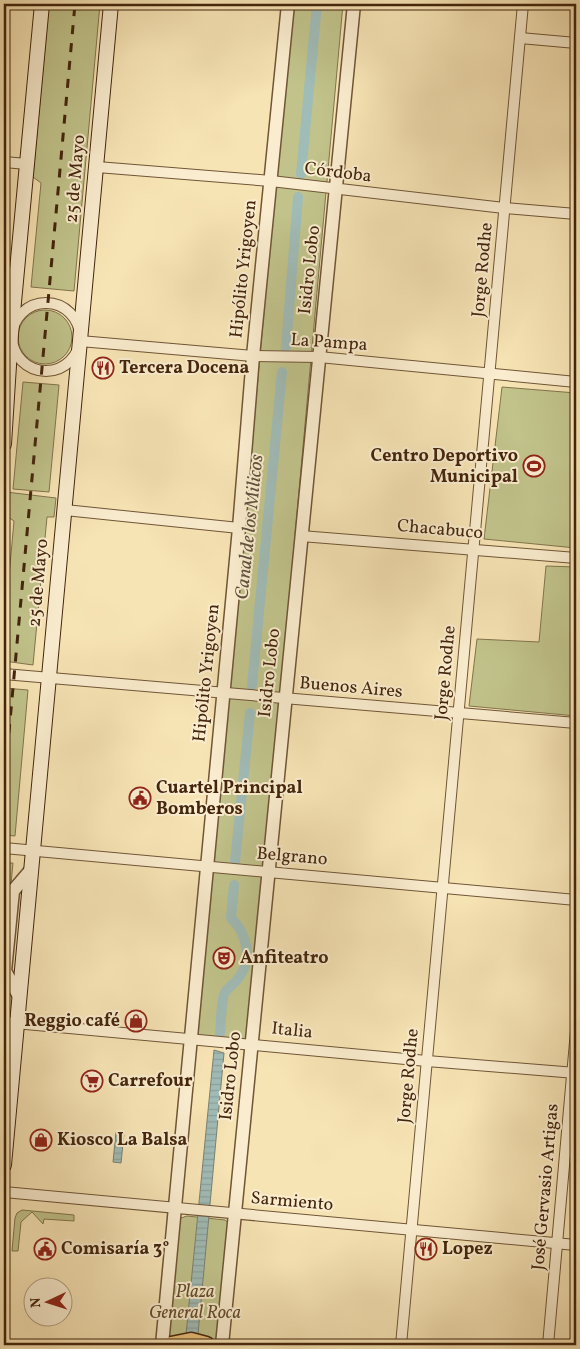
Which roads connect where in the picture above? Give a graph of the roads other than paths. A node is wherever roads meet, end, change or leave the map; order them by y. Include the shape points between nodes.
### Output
1 (42, 4) edge
2 (111, 4) edge
3 (288, 4) edge
4 (354, 4) edge
5 (523, 4) edge
6 (520, 38) junction
7 (576, 43) edge
8 (4, 162) edge
9 (27, 164) junction
10 (96, 167) junction
11 (271, 181) junction
12 (335, 190) junction
13 (504, 208) junction
14 (576, 214) edge
15 (8, 334) edge
16 (80, 341) junction
17 (252, 356) junction
18 (319, 357) junction
19 (489, 374) junction
20 (576, 382) edge
21 (4, 444) edge
22 (65, 510) junction
23 (239, 528) junction
24 (301, 536) junction
25 (473, 549) junction
26 (576, 558) edge
27 (4, 674) edge
28 (49, 678) junction
29 (223, 693) junction
30 (285, 698) junction
31 (458, 713) junction
32 (576, 724) edge
33 (4, 848) edge
34 (33, 850) junction
35 (207, 866) junction
36 (268, 872) junction
37 (442, 888) junction
38 (576, 900) edge
39 (10, 1022) edge
40 (576, 1031) edge
41 (190, 1039) junction
42 (251, 1044) junction
43 (14, 1046) junction
44 (4, 1057) edge
45 (427, 1061) junction
46 (574, 1073) edge
47 (4, 1165) edge
48 (4, 1192) edge
49 (175, 1207) junction
50 (235, 1213) junction
51 (411, 1230) junction
52 (557, 1243) junction
53 (576, 1245) edge
54 (162, 1345) edge
55 (170, 1345) edge
56 (206, 1345) edge
57 (222, 1345) edge
58 (401, 1345) edge
59 (548, 1345) edge

1 - 9 main road
2 - 10 main road, 25 de Mayo
3 - 11 street, Hipólito Yrigoyen
4 - 12 street, Isidro Lobo
5 - 6 street, Jorge Rodhe
6 - 7 street
6 - 13 street, Jorge Rodhe
8 - 9 street
9 - 15 main road
10 - 11 street, Córdoba
10 - 16 main road, 25 de Mayo
11 - 12 street, Córdoba
11 - 17 street, Hipólito Yrigoyen
12 - 13 street, Córdoba
12 - 18 street, Isidro Lobo
13 - 14 street, Córdoba
13 - 19 street, Jorge Rodhe
15 - 16 street via 17,356 27,367 42,372 64,367 75,356
15 - 16 street via 20,314 33,305 48,303 61,306 72,315 79,327
15 - 21 main road
16 - 17 street, La Pampa
16 - 22 main road, 25 de Mayo
17 - 18 street, La Pampa
17 - 23 street, Hipólito Yrigoyen
18 - 19 street, La Pampa
18 - 24 street, Isidro Lobo
19 - 20 street, La Pampa
19 - 25 street, Jorge Rodhe
22 - 23 street
22 - 28 main road, 25 de Mayo
23 - 29 street, Hipólito Yrigoyen
24 - 25 street, Chacabuco
24 - 30 street, Isidro Lobo
25 - 26 street, Chacabuco
25 - 31 street, Jorge Rodhe
27 - 28 street, Buenos Aires
28 - 29 street, Buenos Aires
28 - 34 main road, 25 de Mayo
29 - 30 street, Buenos Aires
29 - 35 street, Hipólito Yrigoyen
30 - 31 street, Buenos Aires
30 - 36 street, Isidro Lobo
31 - 32 street, Buenos Aires
31 - 37 street, Jorge Rodhe
33 - 34 street, Belgrano
34 - 35 street, Belgrano
34 - 39 main road, 25 de Mayo via 19,996
35 - 36 street, Belgrano
35 - 41 street, Hipólito Yrigoyen
36 - 37 street, Belgrano
36 - 42 street, Isidro Lobo
37 - 38 street, Belgrano
37 - 45 street, Jorge Rodhe
39 - 41 street, Italia
39 - 43 main road, 25 de Mayo
40 - 46 street, José Gervasio Artigas
41 - 42 street, Italia
41 - 49 street, Hipólito Yrigoyen
42 - 45 street, Italia
42 - 50 street, Isidro Lobo
43 - 44 street
43 - 47 main road, 25 de Mayo
45 - 46 street, Italia
45 - 51 street, Jorge Rodhe
46 - 52 street, José Gervasio Artigas
48 - 49 street, Sarmiento
49 - 50 street, Sarmiento
49 - 54 street, Hipólito Yrigoyen
50 - 51 street, Sarmiento
50 - 57 street, Isidro Lobo
51 - 52 street, Sarmiento
51 - 58 street, Jorge Rodhe
52 - 53 street, Sarmiento
52 - 59 street, José Gervasio Artigas
55 - 56 main road via 191,1341

